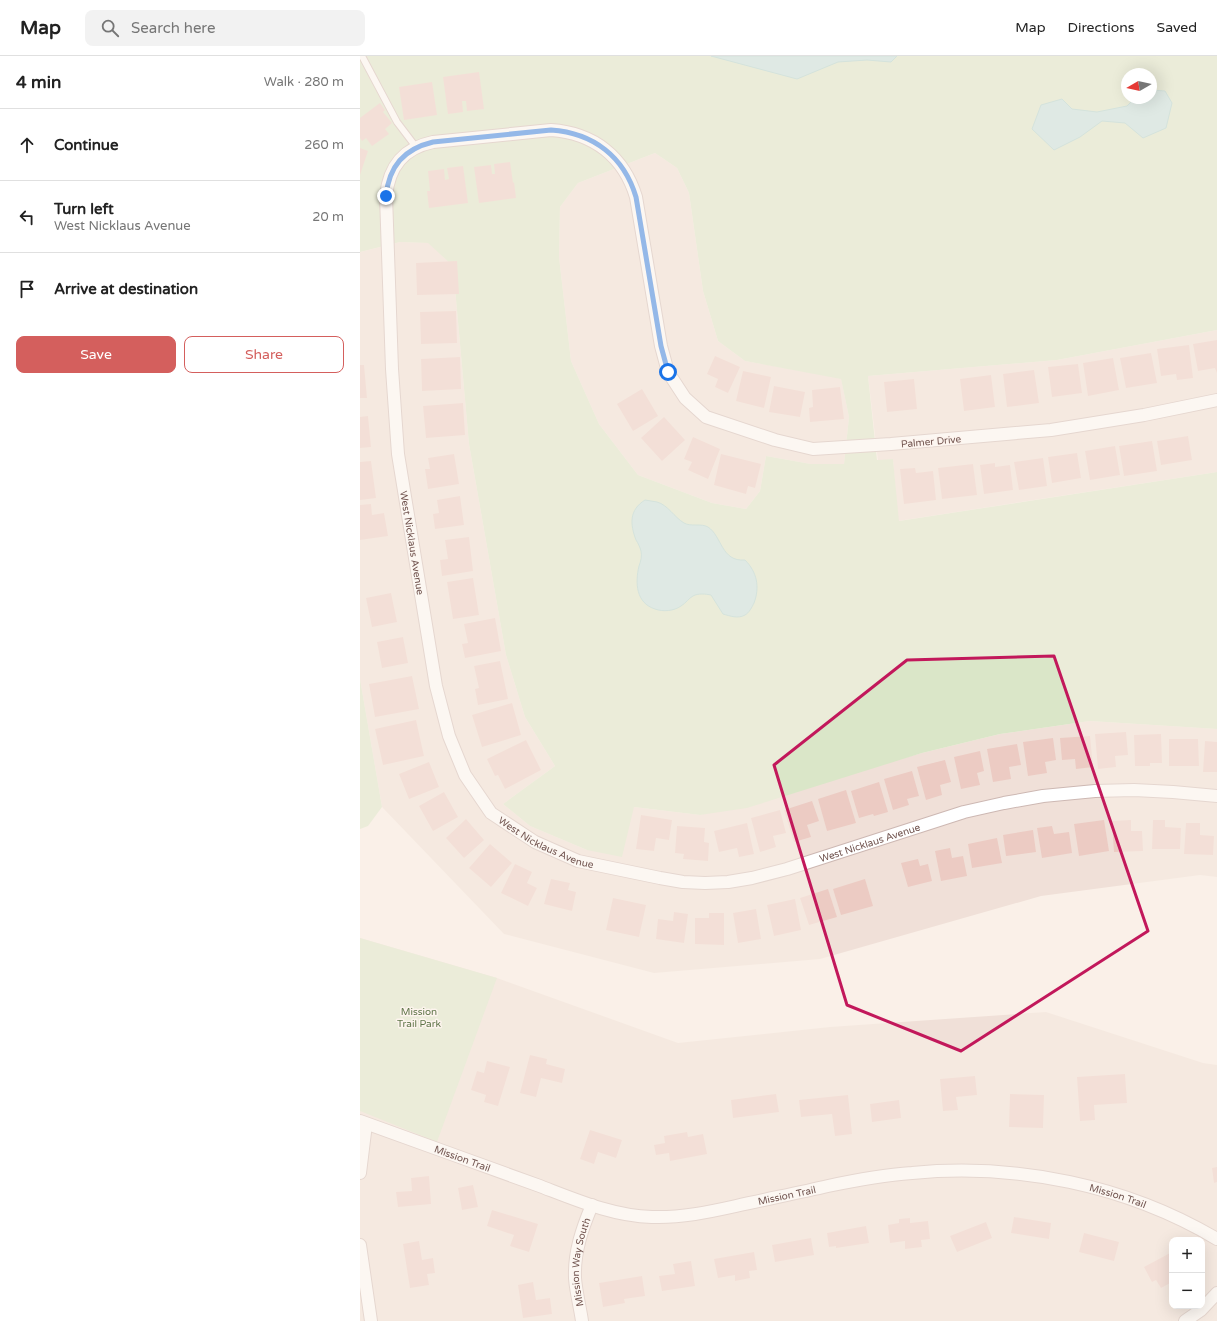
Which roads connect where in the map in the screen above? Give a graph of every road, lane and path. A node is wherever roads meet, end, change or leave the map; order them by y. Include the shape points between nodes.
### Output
1 (362, 56) edge
2 (416, 148) junction
3 (401, 158) joint
4 (1217, 400) edge
5 (1217, 796) edge
6 (363, 1122) edge
7 (360, 1173) edge
8 (592, 1205) junction
9 (1217, 1239) edge
10 (360, 1245) edge
11 (1217, 1294) edge
12 (372, 1321) edge
13 (582, 1321) edge
14 (1185, 1321) edge

1 - 2 lane via 397,122
2 - 3 street, Palmer Drive
2 - 4 street, Palmer Drive via 433,142 551,130 581,136 608,151 622,167 636,197 661,346 668,372 685,398 706,417 775,440 813,449 1051,430
3 - 5 street, West Nicklaus Avenue via 392,172 386,196 392,369 398,454 436,686 449,736 465,775 491,813 535,842 578,861 660,878 705,883 752,878 787,869 964,812 1004,802 1095,791 1134,790
6 - 7 street
6 - 8 street, Mission Trail
8 - 9 street, Mission Trail via 635,1216 678,1217 854,1181 910,1173 980,1171 1029,1175 1092,1187 1167,1213
8 - 13 street, Mission Way South via 583,1227 576,1257 575,1278
10 - 12 street
11 - 14 street

